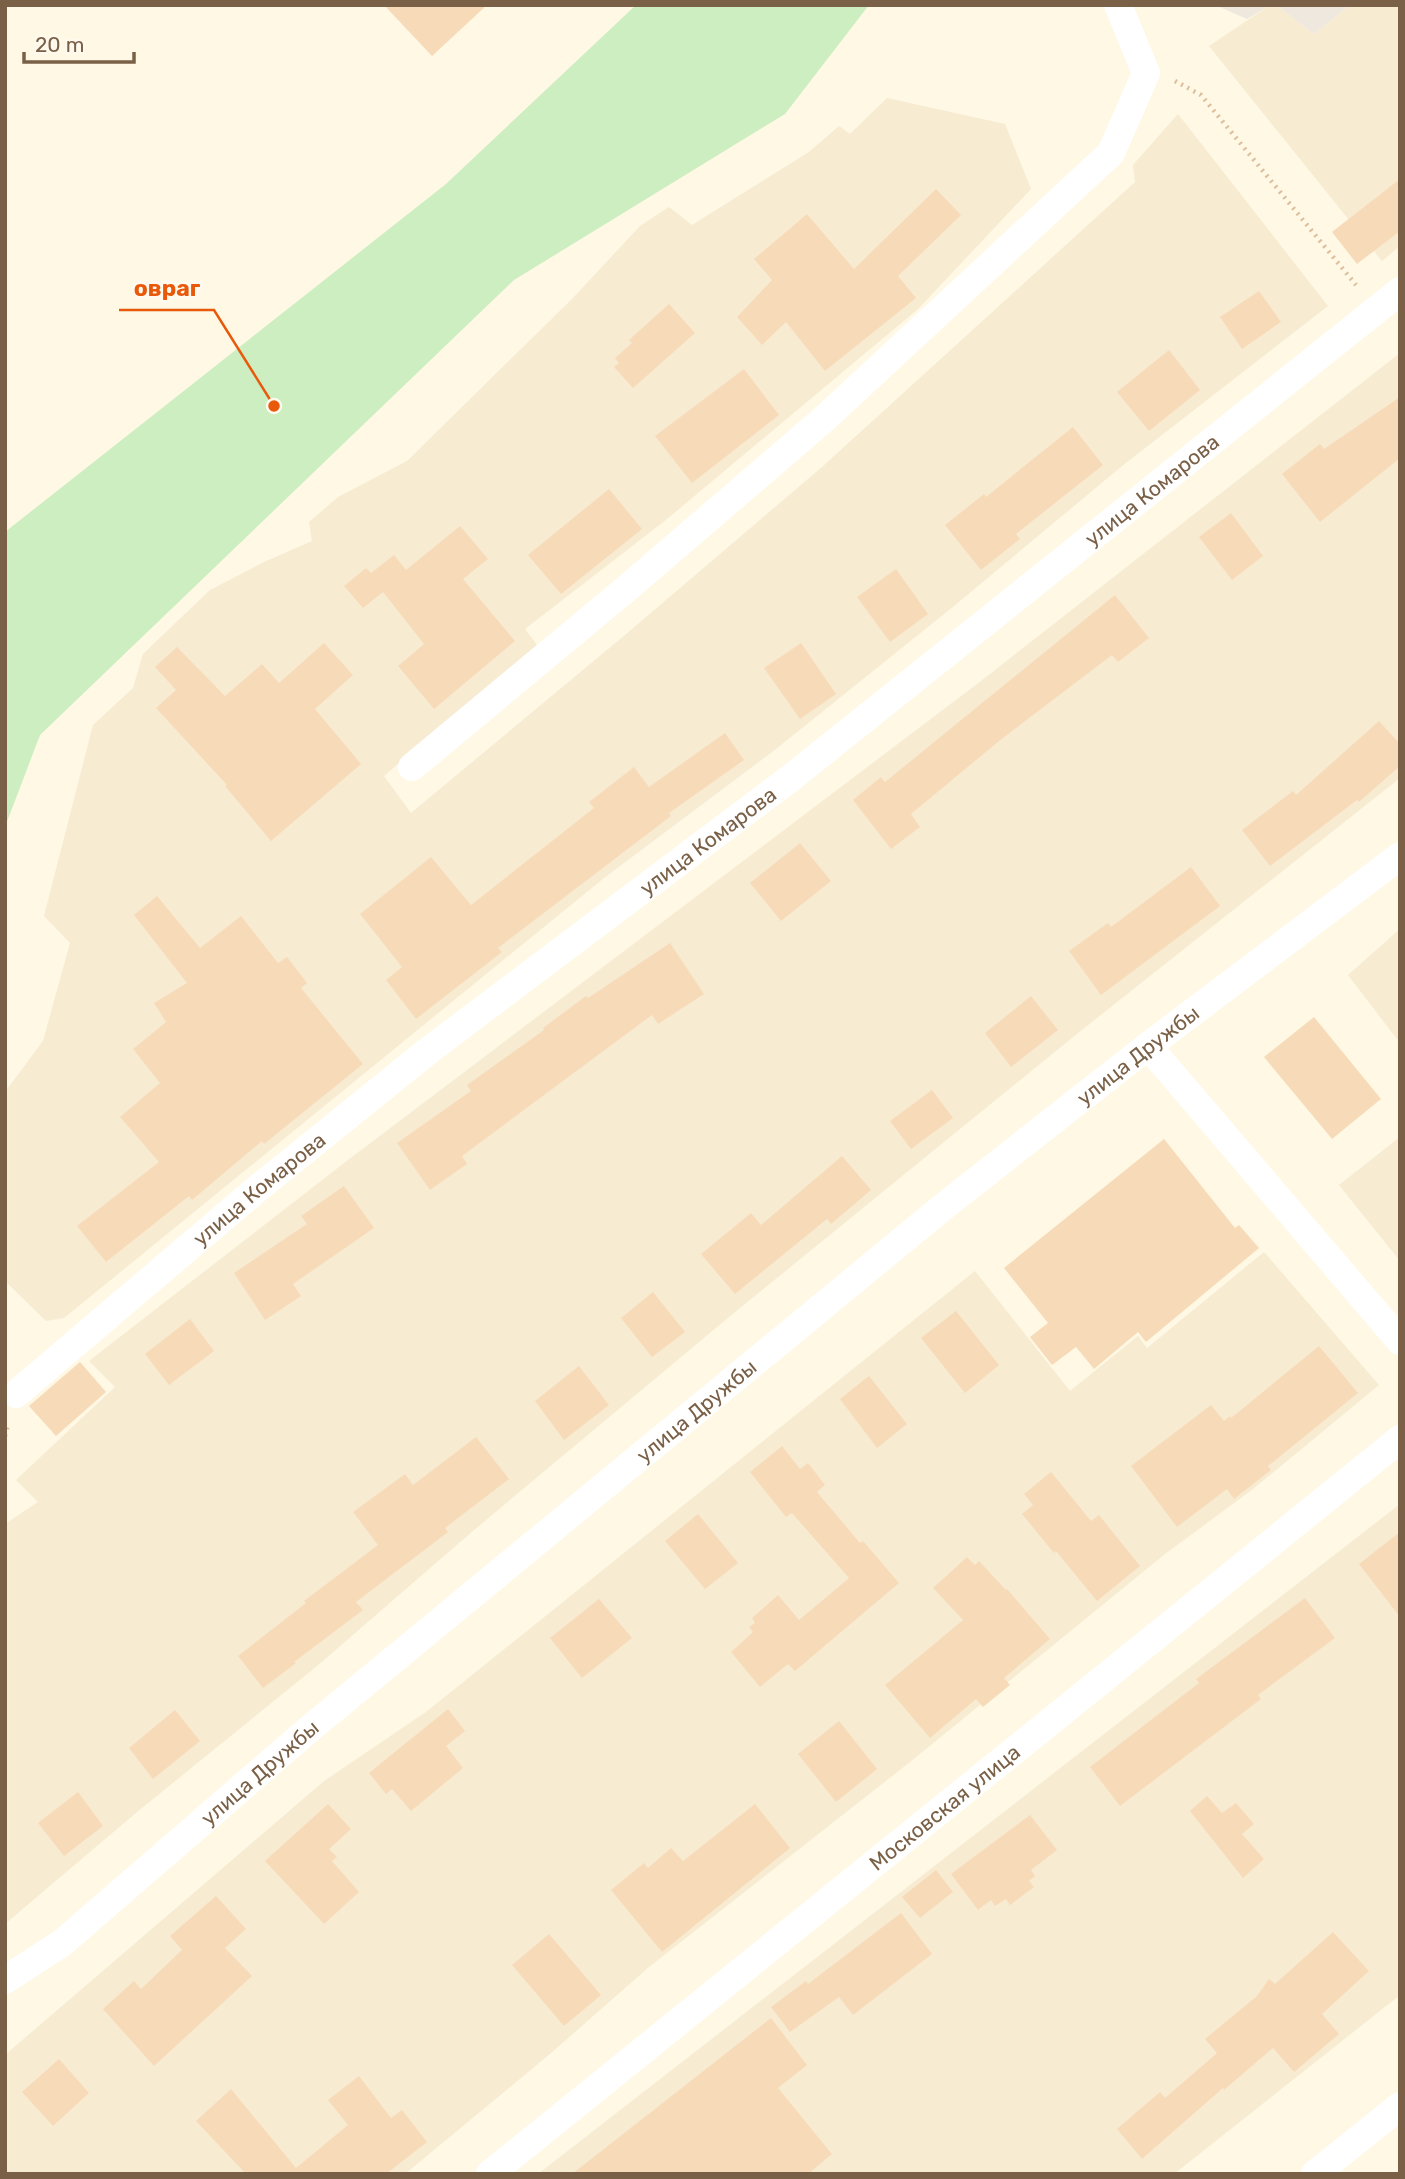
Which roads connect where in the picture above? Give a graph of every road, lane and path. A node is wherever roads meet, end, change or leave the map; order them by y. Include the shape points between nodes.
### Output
1 (1118, 5) edge
2 (1146, 73) junction
3 (1400, 291) edge
4 (1376, 310) junction
5 (412, 767) dead end
6 (1400, 856) edge
7 (1148, 1046) junction
8 (1400, 1341) edge
9 (16, 1394) dead end
10 (1400, 1438) edge
11 (5, 1980) edge
12 (1400, 2106) edge
13 (490, 2174) edge
14 (1315, 2174) edge

1 - 2 street
2 - 4 path via 1169,78 1201,95
2 - 5 street via 1111,153 824,419
3 - 4 street, улица Комарова
4 - 9 street, улица Комарова via 792,777 428,1051
6 - 7 street, улица Дружбы
7 - 8 street
7 - 11 street, улица Дружбы via 943,1207 489,1580 62,1943
10 - 13 street, Московская улица
12 - 14 street

